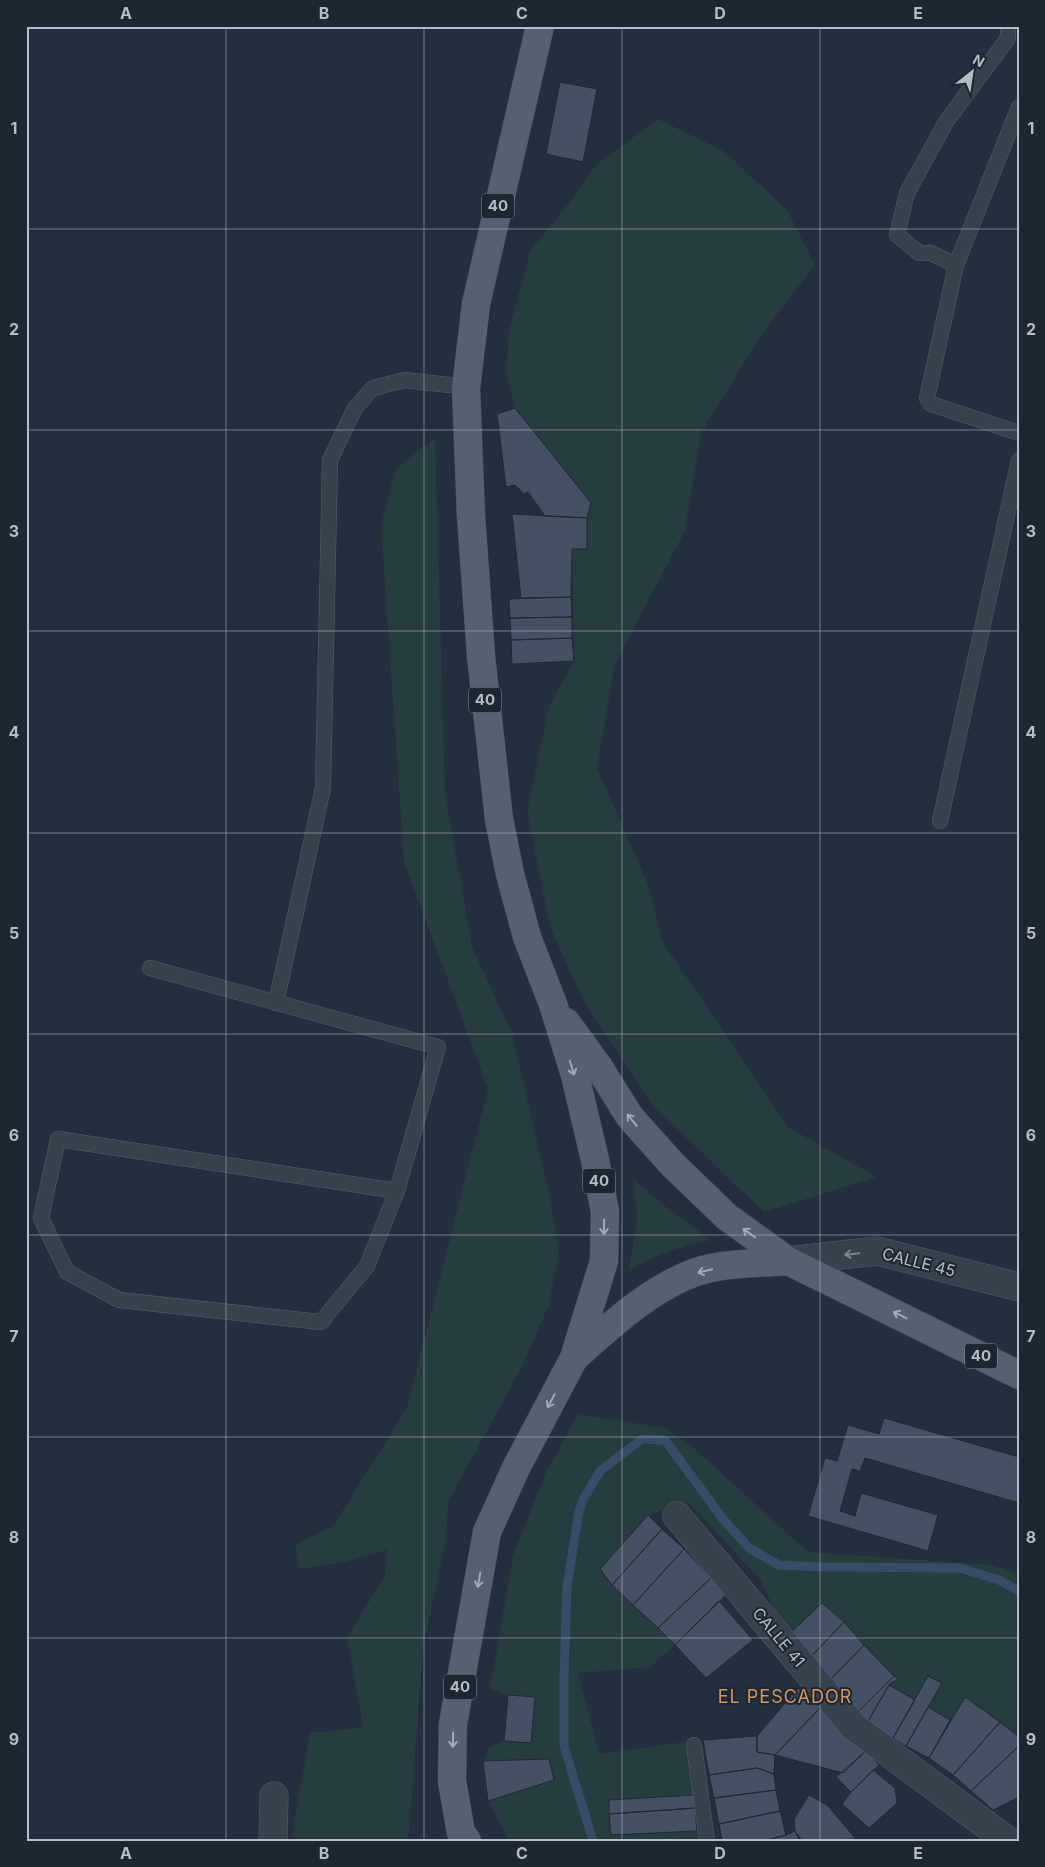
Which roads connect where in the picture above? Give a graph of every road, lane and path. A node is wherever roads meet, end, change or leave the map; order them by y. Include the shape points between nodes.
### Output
1 (540, 26) edge
2 (1008, 26) edge
3 (1019, 108) edge
4 (956, 265) junction
5 (449, 385) dead end
6 (1019, 433) edge
7 (1019, 460) edge
8 (940, 821) dead end
9 (150, 968) dead end
10 (276, 1002) junction
11 (553, 1004) junction
12 (397, 1191) junction
13 (788, 1261) junction
14 (1019, 1287) edge
15 (574, 1358) junction
16 (1019, 1375) edge
17 (677, 1516) dead end
18 (694, 1745) dead end
19 (274, 1796) dead end
20 (460, 1838) edge
21 (273, 1841) edge
22 (707, 1841) edge
23 (1008, 1841) edge

1 - 11 main road, 40 via 476,304 466,388 466,432 481,656 499,819 527,937
2 - 4 lane via 1008,38 946,122 907,193 897,235 919,253 931,253
3 - 4 lane
4 - 6 lane via 927,398 931,404
5 - 10 lane via 405,380 373,388 355,408 330,460 323,788
7 - 8 lane
9 - 10 lane
10 - 12 lane via 438,1047
13 -> 11 main road, 40 via 727,1217 666,1158 630,1117
11 -> 15 main road, 40 via 577,1085 605,1212 604,1261
12 - 12 lane via 367,1266 321,1322 119,1300 68,1272 42,1218 58,1139
14 -> 13 street, CALLE 45 via 877,1251
13 -> 15 main road via 720,1267 686,1276 621,1317
16 -> 13 main road, 40
15 -> 20 main road, 40 via 516,1468 487,1532 453,1724 452,1780
17 - 23 street, CALLE 41 via 854,1727
18 - 22 lane
19 - 21 street

